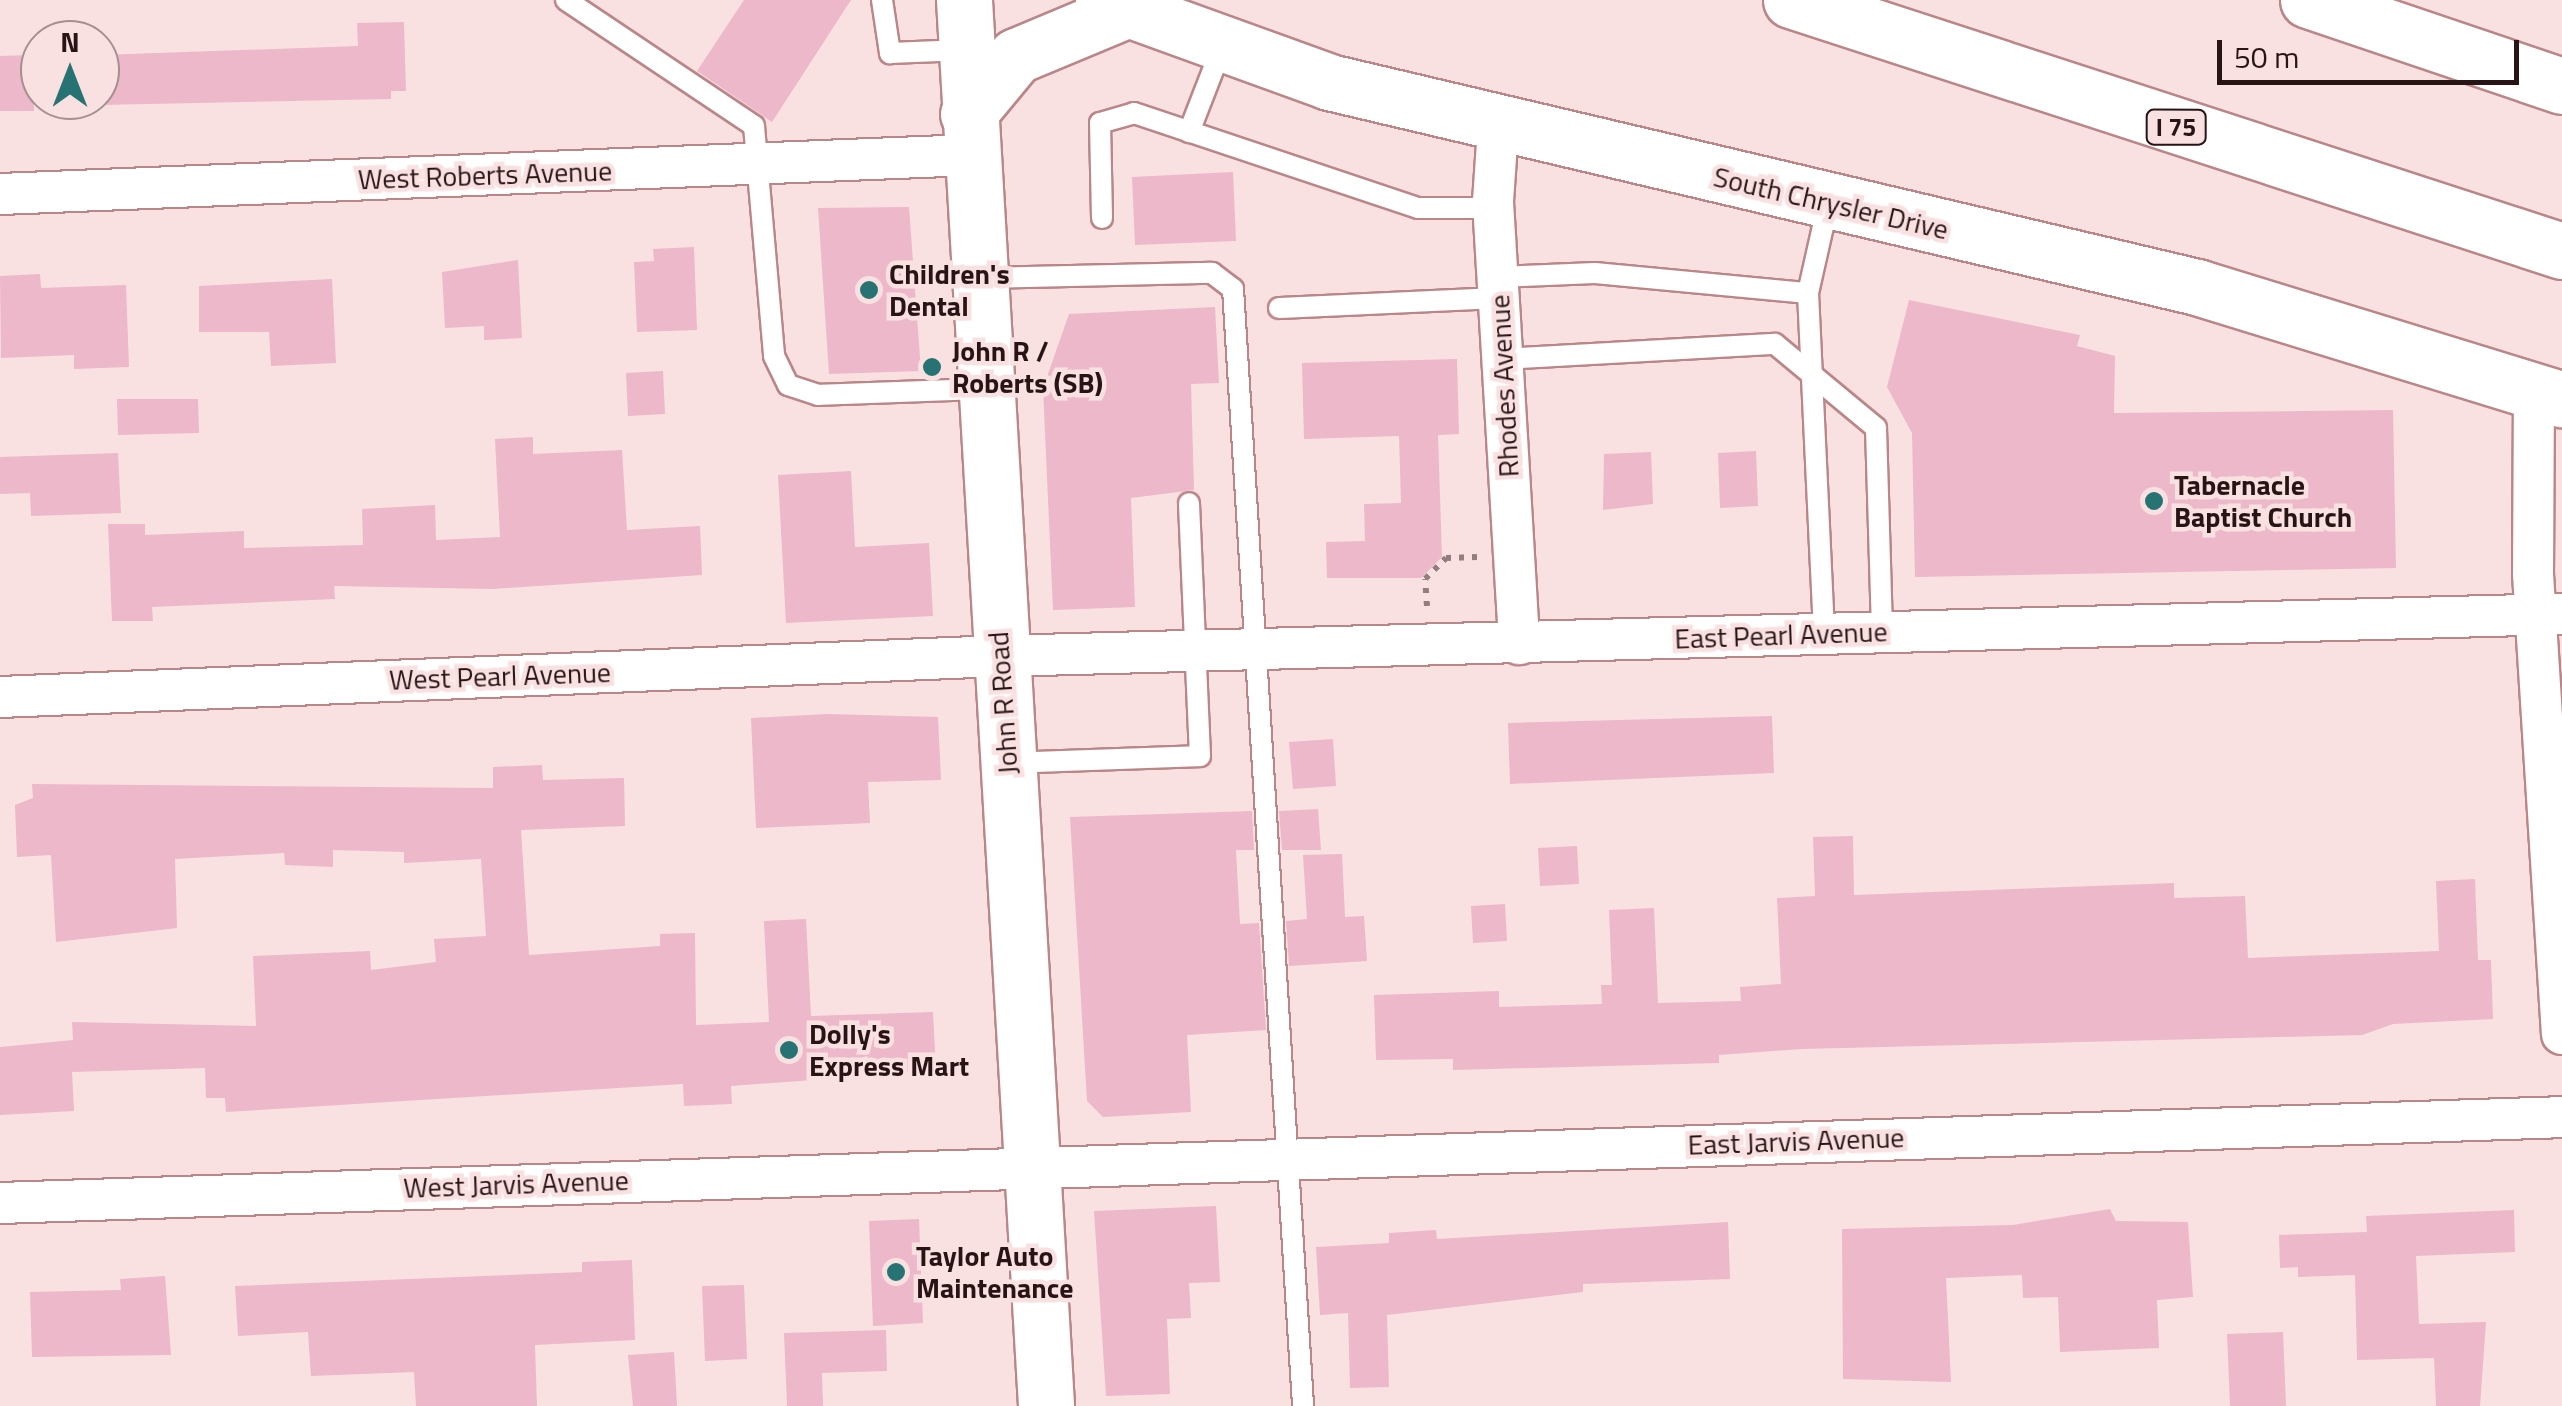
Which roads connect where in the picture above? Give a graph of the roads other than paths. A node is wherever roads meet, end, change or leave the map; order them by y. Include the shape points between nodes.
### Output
1 (566, 0) edge
2 (882, 0) edge
3 (1790, 0) edge
4 (2308, 0) edge
5 (1114, 5) edge
6 (965, 25) edge
7 (1222, 45) junction
8 (2562, 86) edge
9 (1498, 128) junction
10 (1189, 132) junction
11 (968, 135) junction
12 (758, 164) junction
13 (0, 194) edge
14 (1828, 202) junction
15 (1493, 208) junction
16 (1102, 218) dead end
17 (2562, 251) edge
18 (976, 278) junction
19 (1499, 288) junction
20 (1808, 292) junction
21 (1280, 308) dead end
22 (1503, 359) junction
23 (1814, 377) junction
24 (984, 389) junction
25 (2548, 393) edge
26 (1189, 504) dead end
27 (2549, 615) edge
28 (1882, 632) junction
29 (1824, 634) junction
30 (1520, 644) junction
31 (1259, 650) junction
32 (1192, 652) junction
33 (1000, 656) junction
34 (0, 696) edge
35 (1007, 764) junction
36 (2562, 1034) edge
37 (2562, 1118) edge
38 (1286, 1156) junction
39 (1031, 1164) junction
40 (0, 1203) edge
41 (1046, 1406) edge
42 (1303, 1406) edge

1 - 12 lane via 754,126
2 - 6 lane via 890,54
3 - 17 main road, I 75
4 - 8 main road
5 - 7 main road, South Chrysler Drive
5 - 11 main road via 1016,56
6 - 11 main road, John R Road
7 - 9 main road, South Chrysler Drive
7 - 10 lane
9 - 14 main road, South Chrysler Drive
9 - 15 street, Rhodes Avenue
10 - 15 lane via 1418,208
10 - 16 lane via 1134,114 1100,124
11 - 12 street, West Roberts Avenue
11 - 18 main road, John R Road
12 - 13 street, West Roberts Avenue
12 - 24 lane via 774,356 788,385 818,395
14 - 20 lane
14 - 25 main road, South Chrysler Drive via 2198,287
15 - 19 street, Rhodes Avenue
18 - 24 main road, John R Road
18 - 31 lane via 1212,273 1232,288
19 - 20 lane via 1595,273
19 - 21 lane
19 - 22 street, Rhodes Avenue
20 - 23 lane
22 - 23 lane via 1775,344
22 - 30 street, Rhodes Avenue
23 - 28 lane via 1876,428
23 - 29 lane
24 - 33 main road, John R Road
25 - 27 street
26 - 32 lane
27 - 28 street, East Pearl Avenue
27 - 36 street
28 - 29 street, East Pearl Avenue
29 - 30 street, East Pearl Avenue
30 - 31 street, East Pearl Avenue
31 - 32 street, East Pearl Avenue
31 - 38 lane
32 - 33 street, East Pearl Avenue
32 - 35 lane via 1200,756
33 - 34 street, West Pearl Avenue
33 - 35 main road, John R Road
35 - 39 main road, John R Road
37 - 38 street, East Jarvis Avenue
38 - 39 street, East Jarvis Avenue
38 - 42 lane
39 - 40 street, West Jarvis Avenue
39 - 41 main road, John R Road

